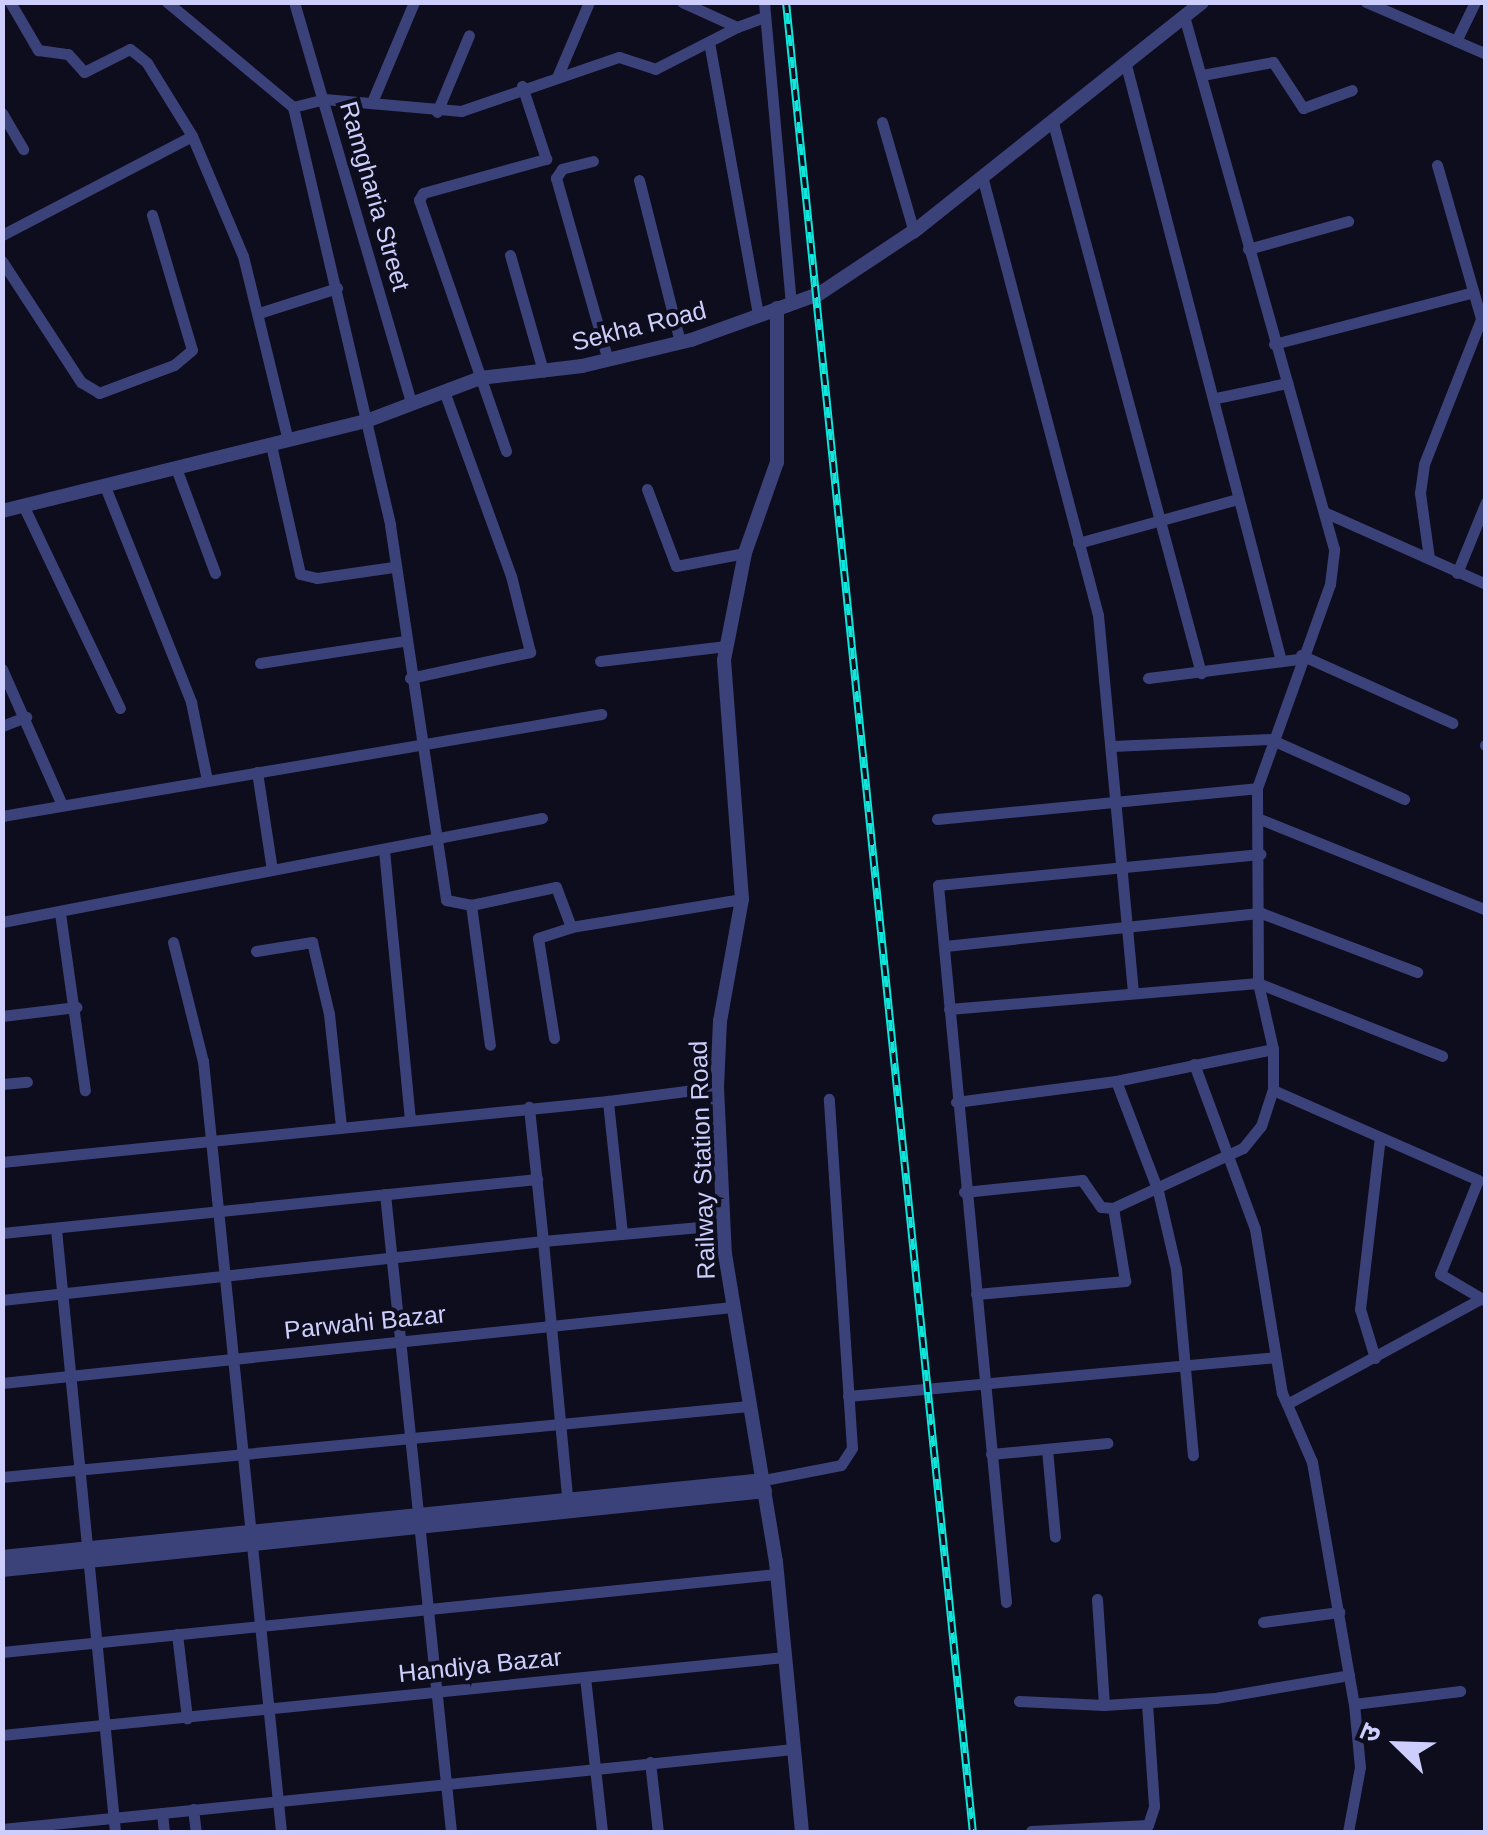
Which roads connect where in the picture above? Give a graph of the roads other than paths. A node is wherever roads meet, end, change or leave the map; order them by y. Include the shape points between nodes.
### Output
1 (10, 2) edge
2 (166, 2) edge
3 (294, 2) edge
4 (414, 2) edge
5 (590, 2) edge
6 (682, 2) edge
7 (764, 2) edge
8 (1202, 2) edge
9 (1366, 2) edge
10 (1475, 2) edge
11 (1184, 16) junction
12 (765, 17) junction
13 (737, 28) junction
14 (469, 35) dead end
15 (709, 42) junction
16 (1456, 42) junction
17 (1486, 54) edge
18 (1126, 65) junction
19 (558, 75) junction
20 (1202, 75) junction
21 (522, 86) junction
22 (1352, 90) dead end
23 (324, 98) junction
24 (372, 102) junction
25 (293, 107) junction
26 (437, 112) junction
27 (2, 113) edge
28 (1052, 118) junction
29 (882, 122) dead end
30 (192, 136) junction
31 (24, 150) dead end
32 (593, 161) dead end
33 (1437, 164) dead end
34 (982, 176) junction
35 (638, 180) dead end
36 (152, 215) dead end
37 (1348, 222) dead end
38 (914, 232) junction
39 (2, 234) edge
40 (1248, 249) junction
41 (510, 256) dead end
42 (2, 261) edge
43 (337, 288) junction
44 (1473, 292) junction
45 (784, 305) junction
46 (1483, 312) edge
47 (259, 313) junction
48 (758, 314) junction
49 (680, 342) junction
50 (1471, 342) junction
51 (1486, 343) edge
52 (1274, 344) junction
53 (608, 360) junction
54 (543, 371) junction
55 (480, 378) junction
56 (1286, 383) junction
57 (444, 392) junction
58 (1216, 398) junction
59 (411, 402) junction
60 (369, 420) junction
61 (288, 441) junction
62 (271, 446) junction
63 (506, 451) dead end
64 (176, 468) junction
65 (104, 484) junction
66 (647, 489) dead end
67 (1238, 499) junction
68 (1486, 502) edge
69 (23, 505) junction
70 (2, 511) edge
71 (1324, 512) junction
72 (1159, 520) junction
73 (1078, 543) junction
74 (745, 553) junction
75 (1429, 558) junction
76 (393, 567) junction
77 (1457, 572) junction
78 (215, 573) dead end
79 (1486, 584) edge
80 (404, 641) junction
81 (726, 646) junction
82 (1300, 657) junction
83 (600, 661) dead end
84 (1281, 661) junction
85 (260, 663) dead end
86 (2, 669) edge
87 (1201, 673) junction
88 (410, 678) junction
89 (1148, 678) dead end
90 (120, 708) dead end
91 (600, 714) dead end
92 (26, 718) junction
93 (1452, 722) dead end
94 (2, 726) edge
95 (1270, 740) junction
96 (421, 745) junction
97 (1112, 746) junction
98 (257, 772) junction
99 (207, 780) junction
100 (1257, 788) junction
101 (1404, 799) dead end
102 (62, 805) junction
103 (1118, 806) junction
104 (2, 816) edge
105 (542, 818) dead end
106 (936, 819) dead end
107 (1260, 819) junction
108 (434, 839) junction
109 (384, 850) junction
110 (1261, 854) junction
111 (1122, 867) junction
112 (272, 870) junction
113 (742, 898) junction
114 (471, 905) junction
115 (1486, 910) edge
116 (60, 913) junction
117 (1262, 913) junction
118 (2, 922) edge
119 (571, 927) junction
120 (1127, 928) junction
121 (174, 942) dead end
122 (944, 946) junction
123 (256, 951) dead end
124 (1417, 972) dead end
125 (1258, 983) junction
126 (1133, 990) junction
127 (76, 1007) junction
128 (949, 1009) junction
129 (2, 1016) edge
130 (554, 1038) dead end
131 (490, 1045) dead end
132 (1273, 1049) junction
133 (1442, 1056) dead end
134 (1194, 1064) junction
135 (28, 1082) dead end
136 (1116, 1082) junction
137 (2, 1084) edge
138 (717, 1087) junction
139 (85, 1090) dead end
140 (1273, 1090) junction
141 (829, 1099) dead end
142 (608, 1101) junction
143 (956, 1102) junction
144 (529, 1107) junction
145 (410, 1120) junction
146 (341, 1128) junction
147 (1380, 1137) junction
148 (210, 1141) junction
149 (1231, 1154) junction
150 (2, 1162) edge
151 (537, 1179) junction
152 (1158, 1191) junction
153 (964, 1192) junction
154 (385, 1194) junction
155 (1470, 1206) junction
156 (219, 1208) junction
157 (1114, 1208) junction
158 (1486, 1213) edge
159 (722, 1225) junction
160 (56, 1229) junction
161 (622, 1233) junction
162 (2, 1234) edge
163 (544, 1241) junction
164 (390, 1260) junction
165 (225, 1277) junction
166 (61, 1294) junction
167 (976, 1294) junction
168 (2, 1300) edge
169 (1483, 1300) edge
170 (732, 1307) junction
171 (552, 1326) junction
172 (399, 1340) junction
173 (1274, 1357) junction
174 (1375, 1358) junction
175 (233, 1359) junction
176 (1188, 1367) junction
177 (70, 1375) junction
178 (2, 1383) edge
179 (984, 1384) junction
180 (848, 1396) junction
181 (1287, 1404) junction
182 (749, 1406) junction
183 (562, 1419) junction
184 (408, 1436) junction
185 (1107, 1443) dead end
186 (1046, 1449) junction
187 (242, 1451) junction
188 (991, 1454) junction
189 (1193, 1456) dead end
190 (78, 1469) junction
191 (2, 1477) edge
192 (764, 1486) junction
193 (568, 1503) junction
194 (419, 1519) junction
195 (250, 1536) junction
196 (1055, 1537) dead end
197 (85, 1554) junction
198 (2, 1557) edge
199 (2, 1570) edge
200 (778, 1574) junction
201 (1097, 1599) dead end
202 (1006, 1602) dead end
203 (428, 1609) junction
204 (1339, 1612) junction
205 (1262, 1622) dead end
206 (257, 1626) junction
207 (177, 1634) junction
208 (95, 1643) junction
209 (2, 1652) edge
210 (786, 1656) junction
211 (1348, 1675) junction
212 (584, 1677) junction
213 (1460, 1691) dead end
214 (434, 1692) junction
215 (1019, 1701) dead end
216 (1147, 1702) junction
217 (1354, 1704) junction
218 (1104, 1705) junction
219 (266, 1711) junction
220 (187, 1718) junction
221 (104, 1725) junction
222 (2, 1734) edge
223 (792, 1749) junction
224 (650, 1762) junction
225 (594, 1766) junction
226 (445, 1782) junction
227 (277, 1802) junction
228 (193, 1810) junction
229 (162, 1814) junction
230 (114, 1826) edge
231 (2, 1830) edge
232 (1031, 1830) edge
233 (164, 1832) edge
234 (196, 1832) edge
235 (280, 1832) edge
236 (451, 1832) edge
237 (602, 1832) edge
238 (658, 1832) edge
239 (802, 1832) edge
240 (1348, 1832) edge

1 - 30 street via 38,50 68,54 84,72 135,50
2 - 25 street
3 - 23 street, Ramgharia Street
4 - 24 street
5 - 19 street
6 - 13 street
7 - 12 street
8 - 11 street, Sekha Road
9 - 16 street
10 - 16 street
11 - 18 street, Sekha Road
11 - 20 street
12 - 13 street
12 - 45 street
13 - 15 street
14 - 26 street
15 - 19 street via 654,70 619,58
15 - 48 street
16 - 17 street
18 - 28 street, Sekha Road
18 - 58 street
19 - 21 street
20 - 22 street via 1273,62 1302,108
20 - 40 street
21 - 26 street via 461,111
21 - 55 street via 546,159 423,193 419,200
23 - 24 street
23 - 25 street
23 - 59 street, Ramgharia Street
24 - 26 street
25 - 43 street
27 - 31 street
28 - 34 street, Sekha Road
28 - 72 street
29 - 38 street
30 - 39 street
30 - 47 street via 243,256
32 - 53 street via 562,169 556,178
33 - 44 street
34 - 38 street, Sekha Road
34 - 73 street
35 - 49 street
36 - 42 street via 170,258 192,350 174,365 99,393 81,382
37 - 40 street
38 - 45 street, Sekha Road via 819,294
40 - 52 street
41 - 54 street
43 - 47 street
43 - 60 street
44 - 46 street
44 - 52 street
45 - 48 street, Sekha Road
45 - 74 street, Railway Station Road via 778,462
46 - 50 street
47 - 61 street
48 - 49 street, Sekha Road
49 - 53 street, Sekha Road
50 - 51 street
50 - 75 street via 1424,464 1420,494
52 - 56 street
53 - 54 street, Sekha Road
54 - 55 street, Sekha Road
55 - 57 street, Sekha Road
55 - 63 street
56 - 58 street
56 - 71 street
57 - 59 street, Sekha Road
57 - 88 street via 511,576 530,652
58 - 67 street
59 - 60 street, Sekha Road
60 - 61 street, Sekha Road
60 - 76 street
61 - 62 street, Sekha Road
62 - 64 street, Sekha Road
62 - 76 street via 300,574 318,578
64 - 65 street, Sekha Road
64 - 78 street
65 - 69 street, Sekha Road
65 - 99 street via 191,702
66 - 74 street via 676,566
67 - 72 street
67 - 84 street
68 - 77 street
69 - 70 street, Sekha Road
69 - 90 street
71 - 75 street
71 - 82 street via 1333,572
72 - 73 street
72 - 87 street
73 - 97 street via 1098,616
74 - 81 street, Railway Station Road
75 - 77 street
76 - 80 street
77 - 79 street
80 - 85 street
80 - 88 street
81 - 83 street
81 - 113 street, Railway Station Road via 724,700
82 - 84 street
82 - 93 street
82 - 95 street
84 - 87 street
86 - 92 street
87 - 89 street
88 - 96 street
91 - 96 street
92 - 94 street
92 - 102 street
95 - 97 street
95 - 100 street
95 - 101 street
96 - 98 street
96 - 108 street
97 - 103 street
98 - 99 street
98 - 112 street
99 - 102 street
100 - 103 street
100 - 107 street
102 - 104 street
103 - 106 street
103 - 111 street
105 - 108 street
107 - 110 street
107 - 115 street
108 - 109 street
108 - 114 street via 446,900
109 - 112 street
109 - 145 street
110 - 111 street
110 - 117 street
111 - 120 street
111 - 122 street via 940,882
112 - 116 street
113 - 119 street
113 - 138 street, Railway Station Road via 720,1021
114 - 119 street via 556,887
114 - 131 street
116 - 118 street
116 - 127 street
117 - 120 street
117 - 124 street
117 - 125 street
119 - 130 street via 538,938
120 - 122 street
120 - 126 street
121 - 148 street via 203,1061
122 - 128 street
123 - 146 street via 312,942 329,1014
125 - 126 street
125 - 132 street
125 - 133 street
126 - 128 street
127 - 129 street
127 - 139 street
128 - 143 street
132 - 134 street
132 - 140 street
134 - 136 street
134 - 149 street
135 - 137 street
136 - 143 street
136 - 152 street
138 - 142 street
138 - 159 street, Railway Station Road
140 - 147 street
140 - 149 street via 1257,1132
141 - 180 street
142 - 144 street
142 - 161 street
143 - 153 street
144 - 145 street
144 - 151 street
145 - 146 street
146 - 148 street
147 - 155 street via 1478,1180
147 - 174 street via 1360,1309
148 - 150 street
148 - 156 street
149 - 152 street
149 - 173 street via 1261,1254
151 - 154 street
151 - 163 street
152 - 157 street
152 - 176 street
153 - 157 street via 1082,1180 1102,1208
153 - 167 street
154 - 156 street
154 - 164 street
155 - 158 street
155 - 169 street via 1440,1275
156 - 160 street
156 - 165 street
157 - 167 street via 1124,1280
159 - 161 street
159 - 170 street, Railway Station Road
160 - 162 street
160 - 166 street
161 - 163 street
163 - 164 street
163 - 171 street
164 - 165 street
164 - 172 street
165 - 166 street
165 - 175 street
166 - 168 street
166 - 177 street
167 - 179 street
169 - 174 street
170 - 171 street, Parwahi Bazar
170 - 182 street, Railway Station Road
171 - 172 street, Parwahi Bazar
171 - 183 street
172 - 175 street, Parwahi Bazar
172 - 184 street
173 - 176 street
173 - 181 street
174 - 181 street
175 - 177 street, Parwahi Bazar
175 - 187 street
176 - 179 street
176 - 189 street
177 - 178 street, Parwahi Bazar
177 - 190 street
179 - 180 street
179 - 188 street
180 - 192 street via 847,1460
181 - 204 street via 1312,1462
182 - 183 street
182 - 192 street, Railway Station Road
183 - 184 street
183 - 193 street
184 - 187 street
184 - 194 street
185 - 186 street
186 - 188 street
186 - 196 street
187 - 190 street
187 - 195 street
188 - 202 street
190 - 191 street
190 - 197 street
192 - 193 street
192 - 200 street, Railway Station Road
193 - 194 street
194 - 195 street
194 - 203 street
195 - 197 street
195 - 206 street
197 - 198 street
197 - 199 street
197 - 208 street
200 - 203 street
200 - 210 street, Railway Station Road
201 - 218 street
203 - 206 street
203 - 214 street
204 - 205 street
204 - 211 street
206 - 207 street
206 - 219 street
207 - 208 street
207 - 220 street
208 - 209 street
208 - 221 street
210 - 212 street, Handiya Bazar
210 - 223 street
211 - 216 street
211 - 217 street
212 - 214 street, Handiya Bazar
212 - 225 street
213 - 217 street
214 - 219 street, Handiya Bazar
214 - 226 street
215 - 218 street
216 - 218 street
216 - 232 street via 1154,1806 1148,1824
217 - 240 street via 1360,1767
219 - 220 street, Handiya Bazar
219 - 227 street
220 - 221 street, Handiya Bazar
221 - 222 street, Handiya Bazar
221 - 230 street
223 - 224 street
223 - 239 street
224 - 225 street
224 - 238 street
225 - 226 street
225 - 237 street
226 - 227 street
226 - 236 street
227 - 228 street
227 - 235 street
228 - 229 street
228 - 234 street
229 - 230 street
229 - 233 street
230 - 231 street

